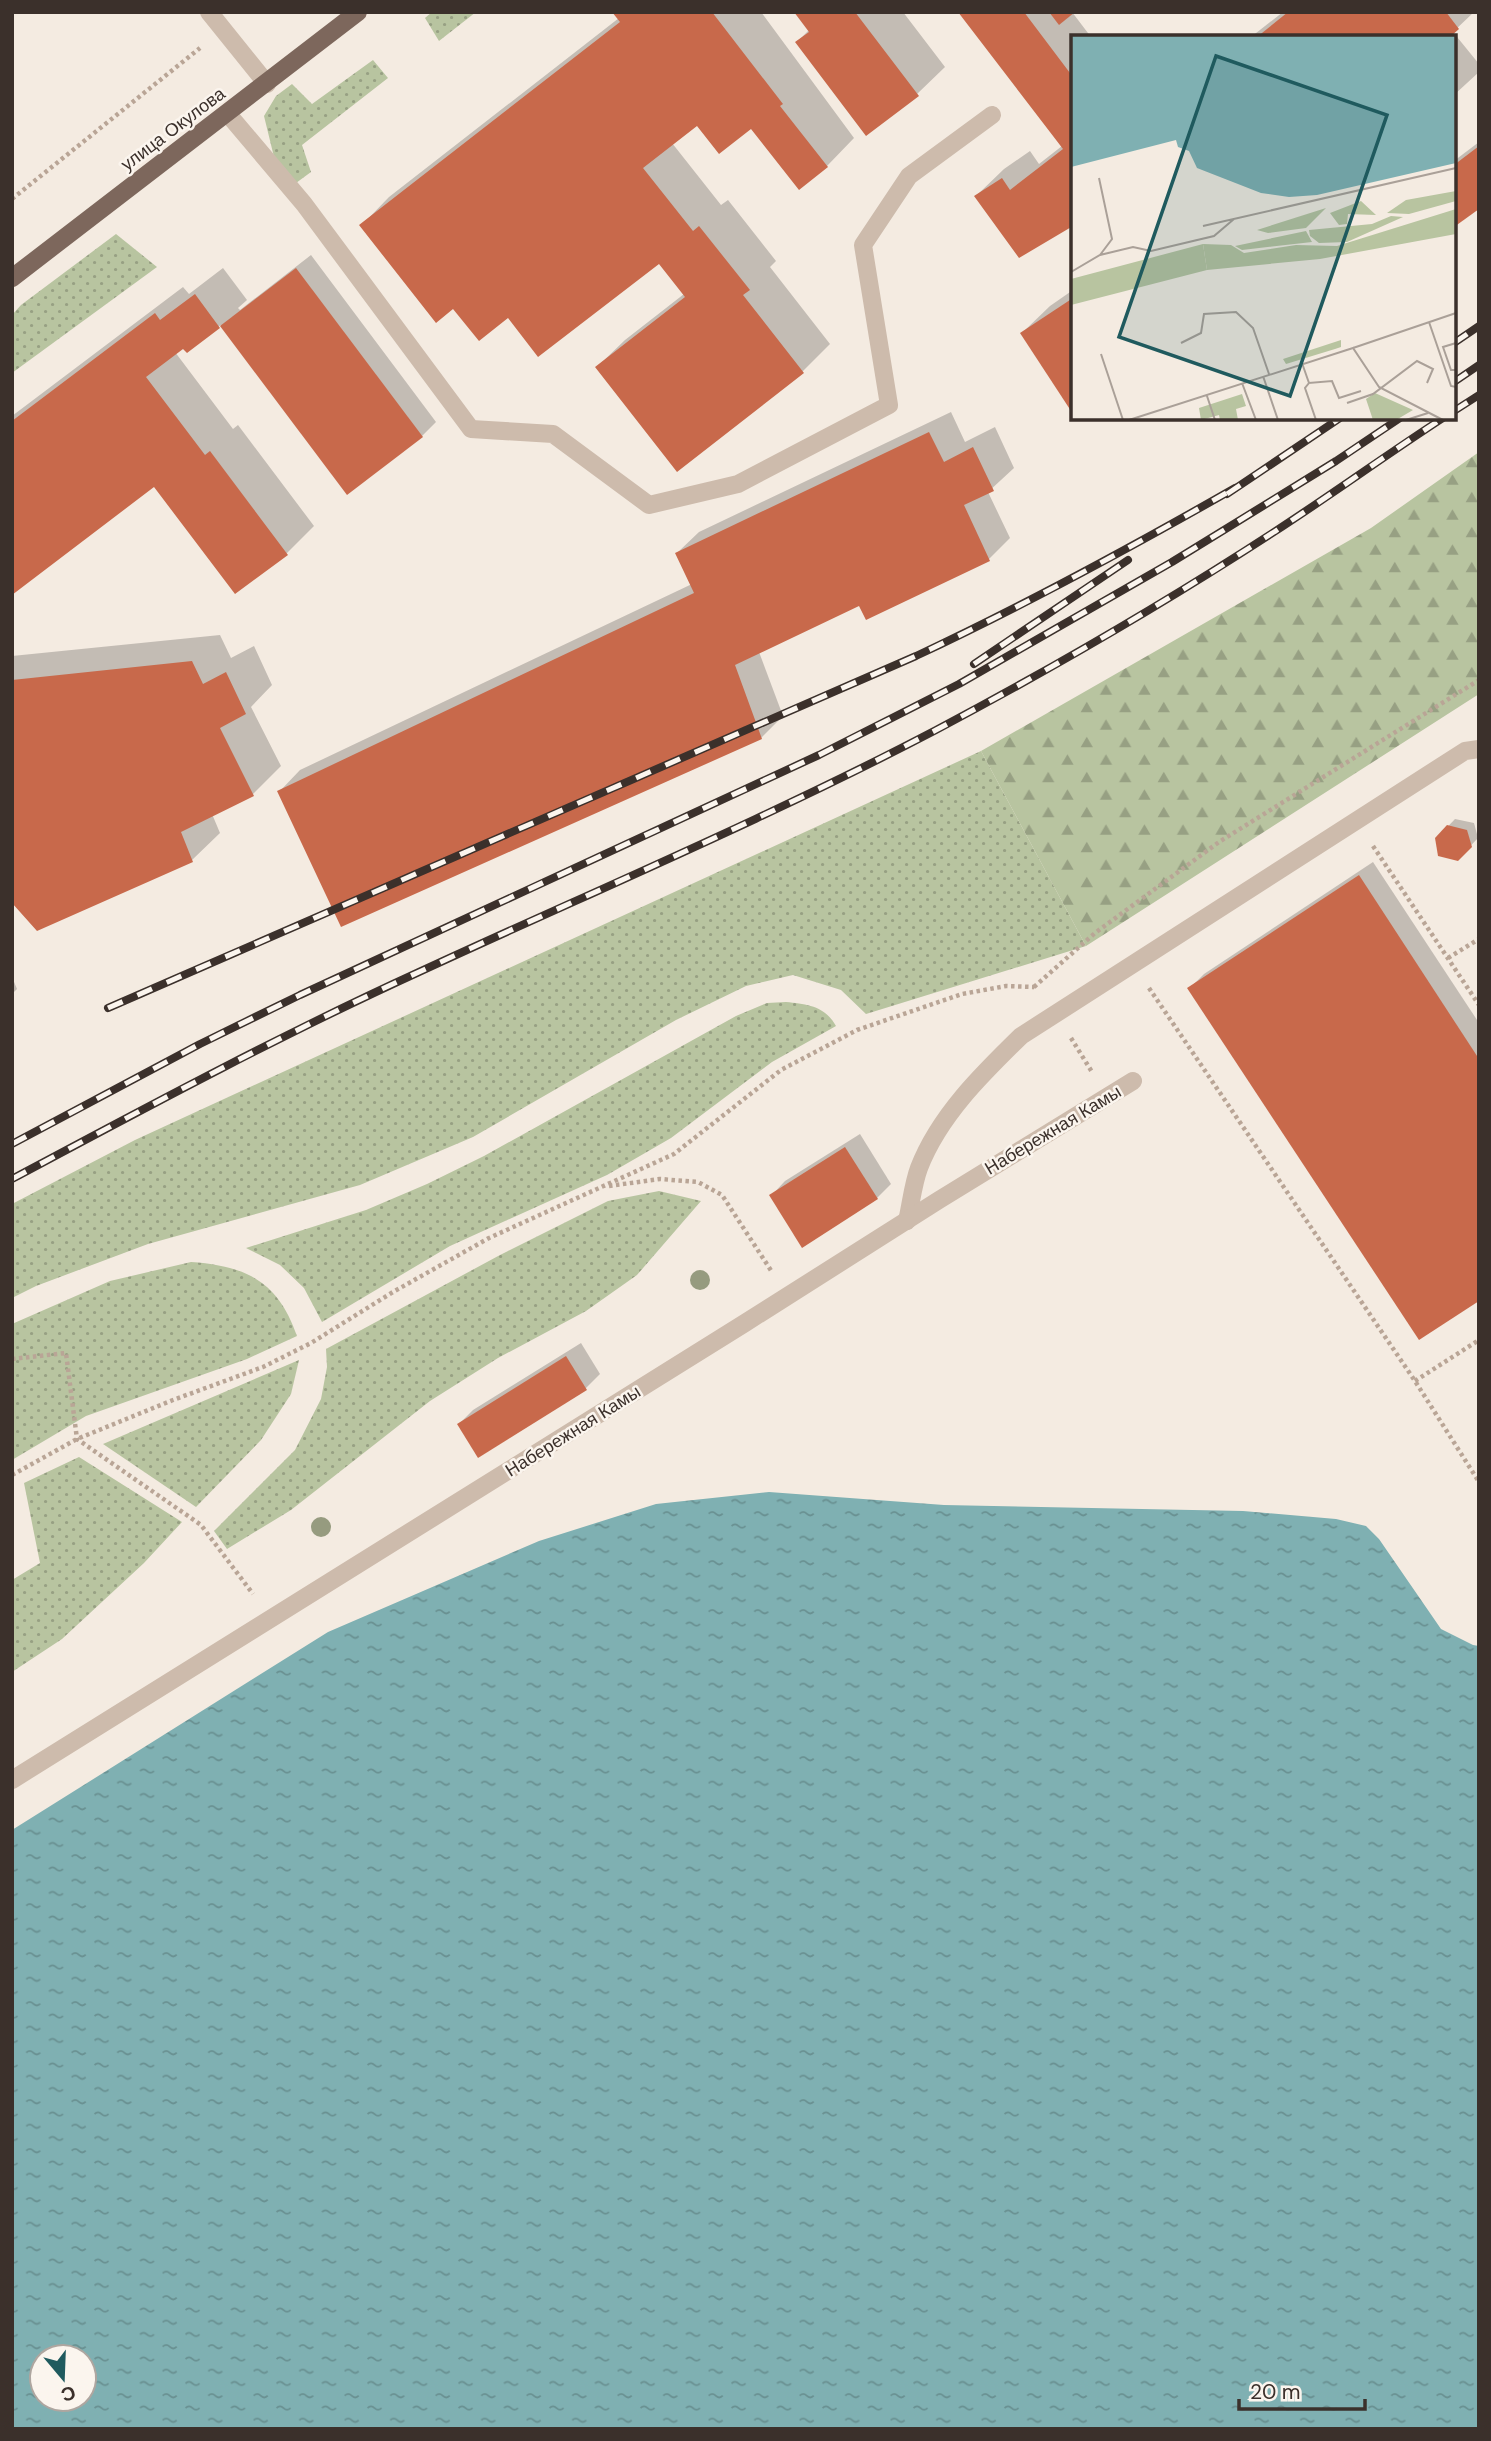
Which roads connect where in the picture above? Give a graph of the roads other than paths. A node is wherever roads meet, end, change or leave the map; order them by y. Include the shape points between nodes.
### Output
1 (209, 12) edge
2 (358, 12) edge
3 (267, 84) junction
4 (228, 114) junction
5 (992, 115) dead end
6 (12, 278) edge
7 (1479, 749) edge
8 (1133, 1081) dead end
9 (907, 1221) junction
10 (12, 1780) edge

1 - 3 street
2 - 3 main road, улица Окулова
3 - 4 main road, улица Окулова
4 - 5 street via 304,204 471,429 553,434 649,505 738,484 889,405 863,246 909,176
4 - 6 main road, улица Окулова
7 - 9 street via 1465,751 1021,1036 945,1121 919,1168
8 - 9 street, Набережная Камы
9 - 10 street, Набережная Камы

